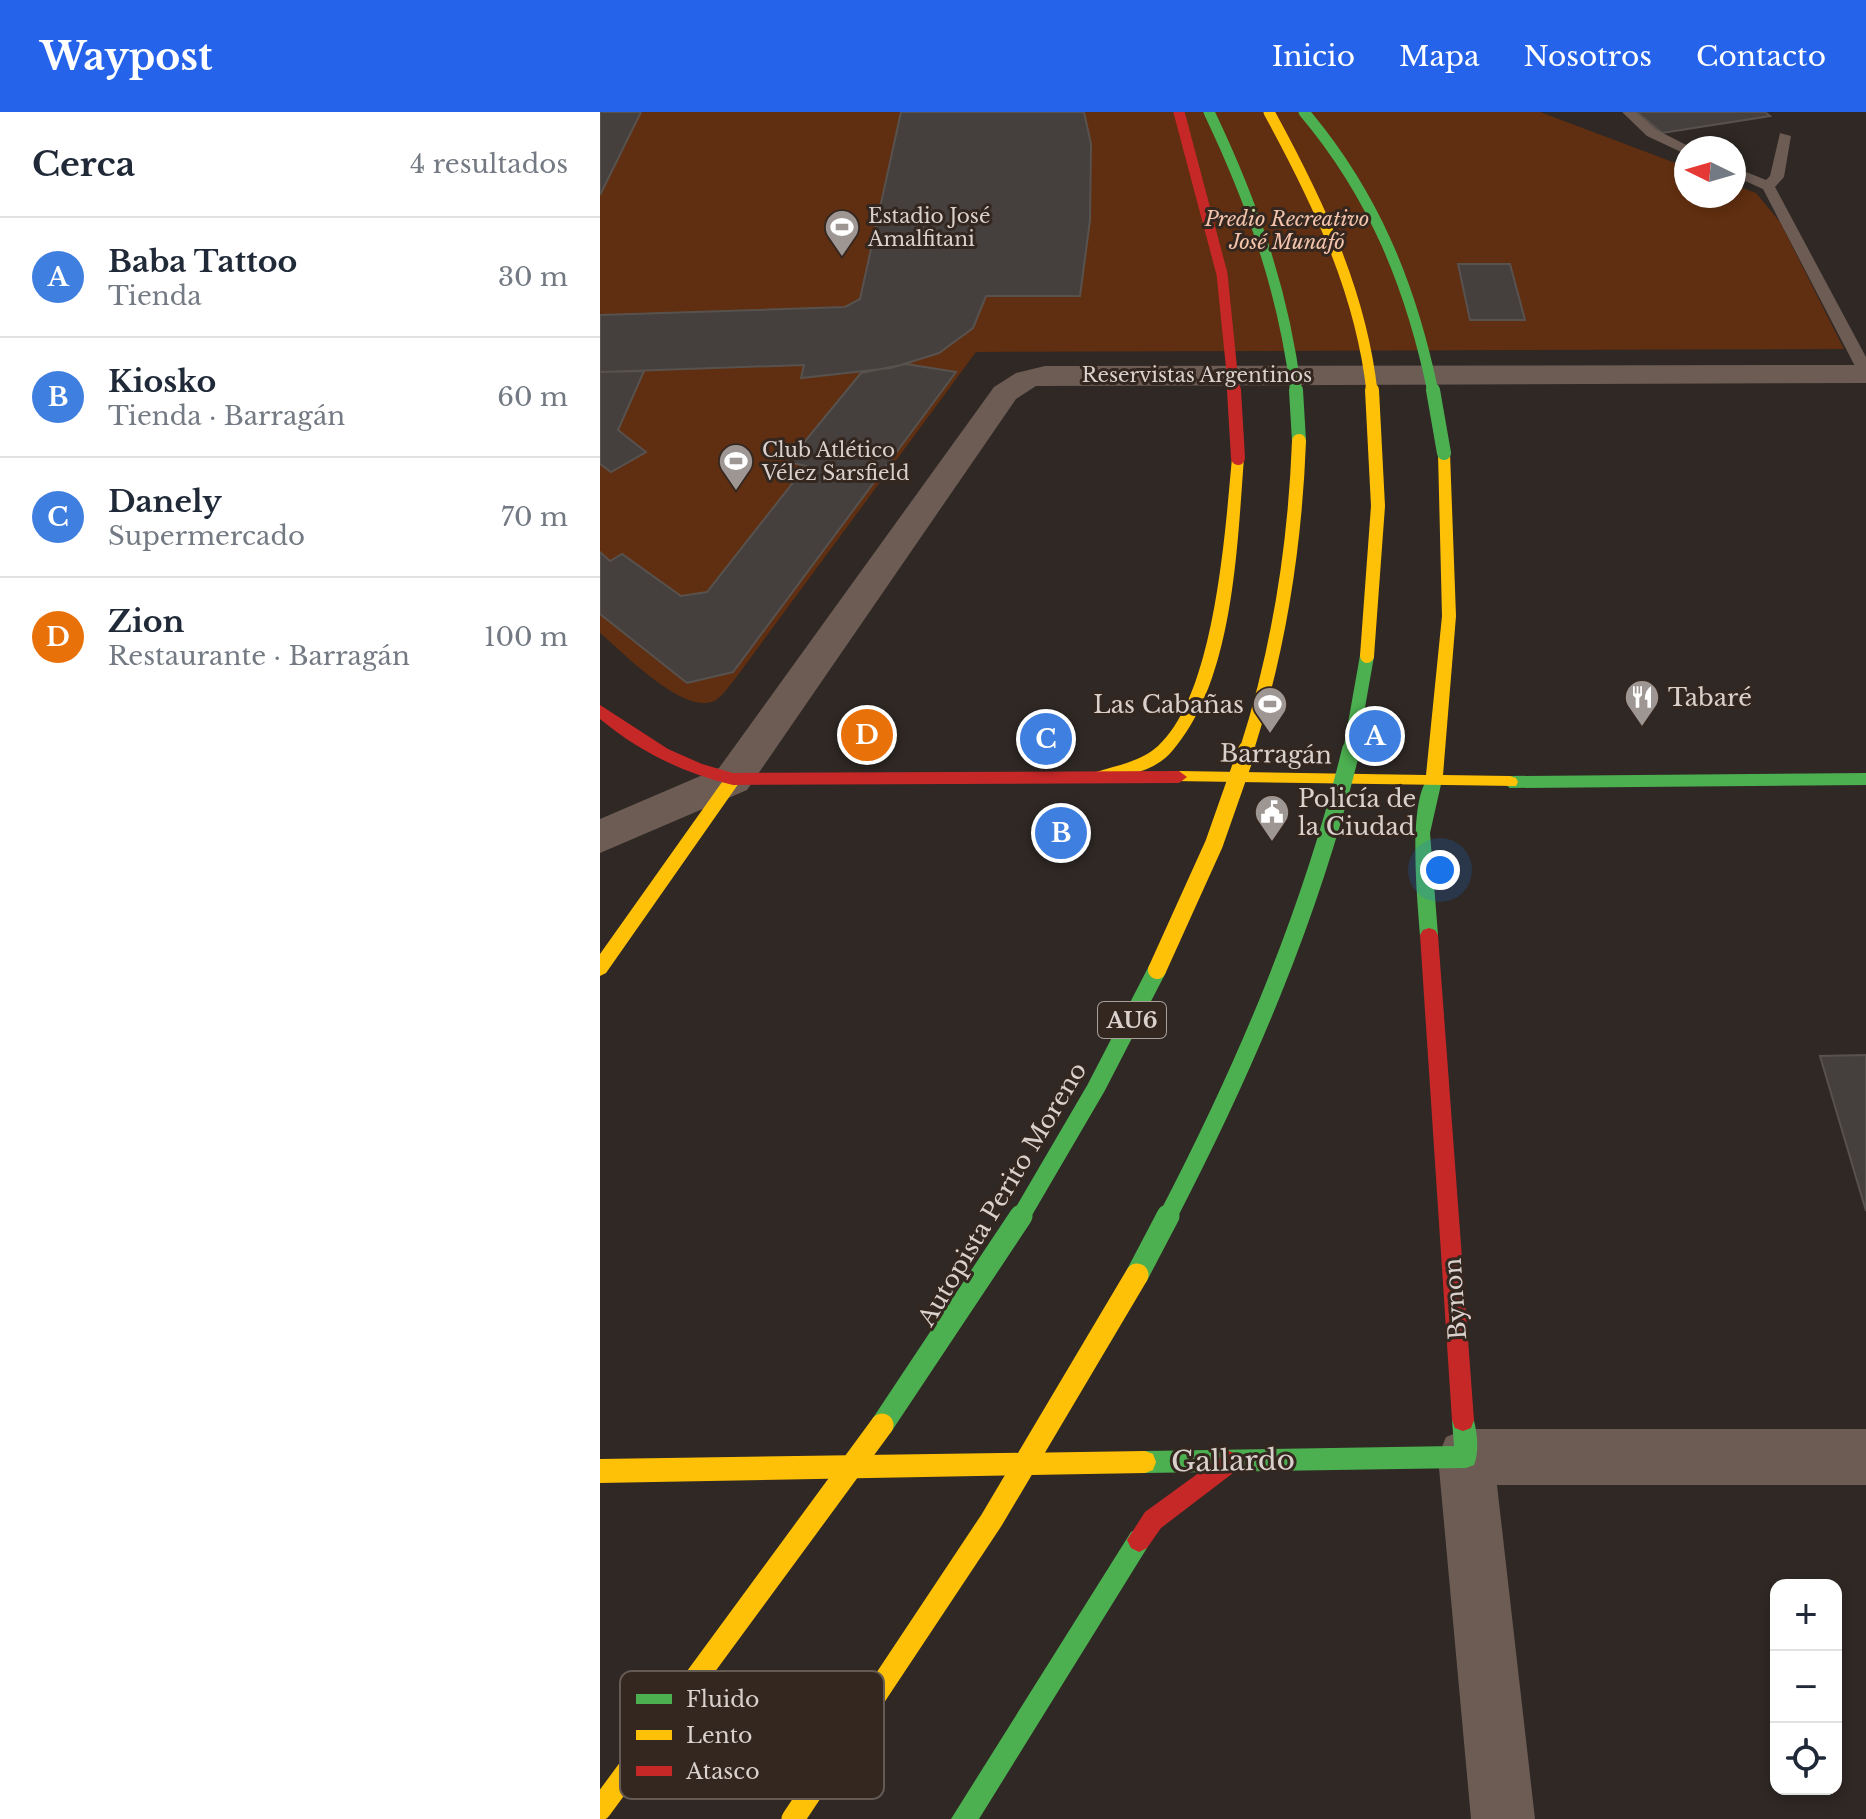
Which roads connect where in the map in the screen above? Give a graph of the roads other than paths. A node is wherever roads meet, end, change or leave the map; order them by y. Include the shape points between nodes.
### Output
1 (1179, 112) edge
2 (1209, 112) edge
3 (1269, 112) edge
4 (1304, 112) edge
5 (1628, 112) edge
6 (1785, 136) dead end
7 (1674, 143) edge
8 (1746, 176) edge
9 (1768, 186) junction
10 (1866, 373) edge
11 (600, 711) edge
12 (1102, 776) junction
13 (733, 779) junction
14 (1866, 779) edge
15 (1434, 780) junction
16 (600, 837) edge
17 (600, 968) edge
18 (1466, 1457) junction
19 (1866, 1457) edge
20 (1229, 1462) junction
21 (600, 1471) edge
22 (702, 1671) edge
23 (884, 1690) edge
24 (620, 1782) edge
25 (807, 1799) edge
26 (600, 1809) edge
27 (793, 1819) edge
28 (964, 1819) edge
29 (1503, 1819) edge

1 - 12 main road, bridge via 1217,249 1236,398 1238,458 1224,582 1195,702 1169,745 1130,770
2 - 22 main road, Autopista Perito Moreno / AU6, bridge via 1270,254 1292,353 1298,416 1299,479 1287,593 1262,706 1231,802 1178,928 1118,1047 1011,1233 894,1412
3 - 23 main road, bridge via 1302,171 1344,270 1371,367 1381,507 1377,591 1356,729 1289,950 1152,1247 1037,1447
4 - 15 main road, Bynon, bridge via 1347,160 1388,240 1425,350 1444,453 1450,563
5 - 7 lane
6 - 9 lane via 1777,177
8 - 9 lane
9 - 10 lane
10 - 13 street, Reservistas Argentinos via 1026,379 1005,393
11 - 13 main road, Barragán via 664,757 701,773
12 - 13 main road, Barragán
12 - 15 main road, Barragán
13 - 16 street
13 - 17 main road
14 - 15 main road, Barragán
15 - 18 main road, Bynon via 1422,833
18 - 19 street, Gallardo
18 - 20 main road, Gallardo
18 - 29 street, Bynon
20 - 21 main road, Gallardo
20 - 28 main road via 1186,1491 1146,1530
24 - 26 main road, Autopista Perito Moreno / AU6, bridge
25 - 27 main road, bridge

